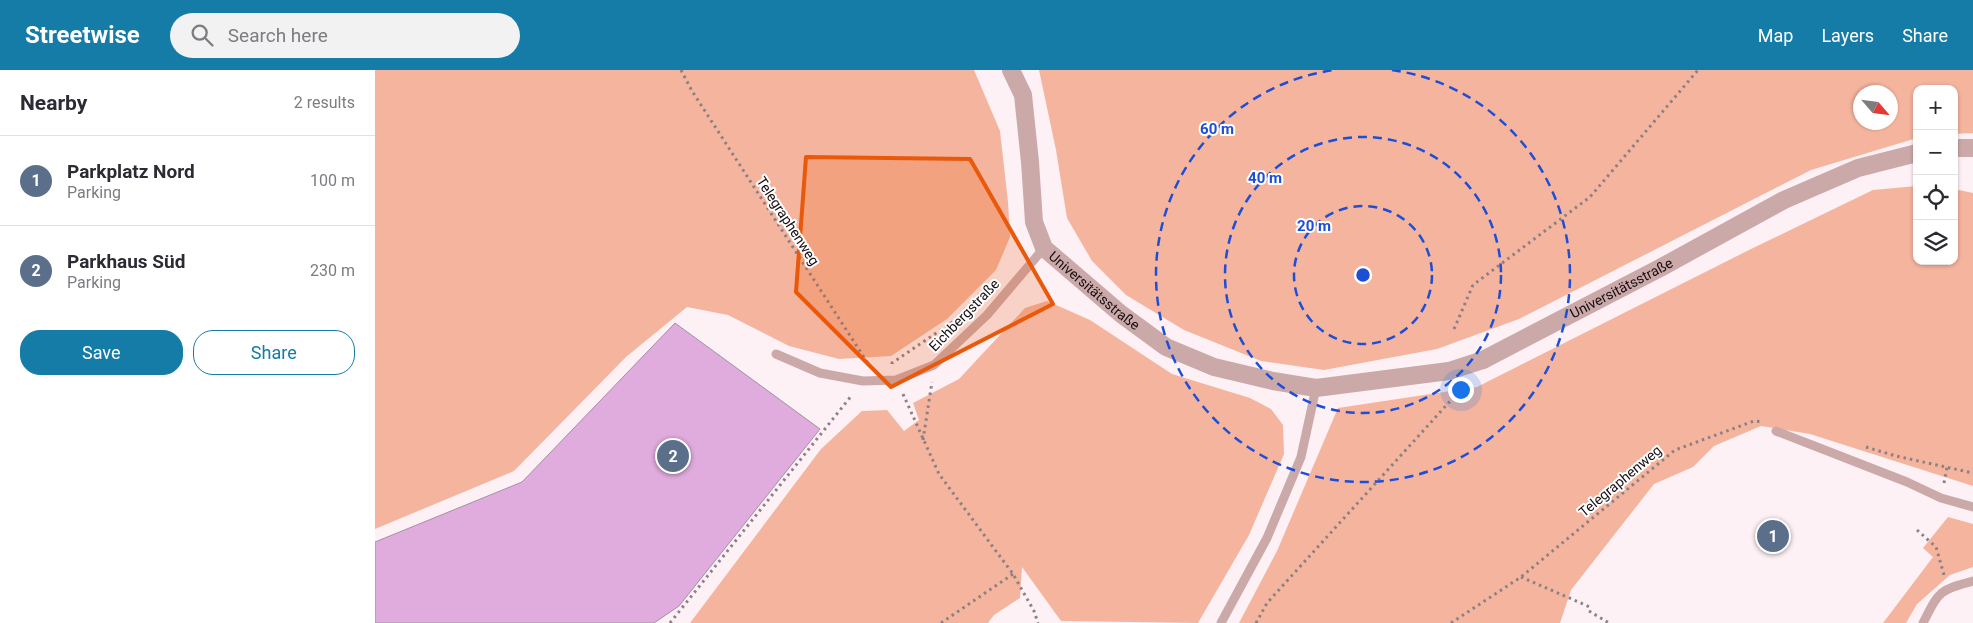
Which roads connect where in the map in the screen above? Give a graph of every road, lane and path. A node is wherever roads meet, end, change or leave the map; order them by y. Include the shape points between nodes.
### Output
1 (681, 70) edge
2 (1011, 70) edge
3 (1699, 70) edge
4 (1958, 148) edge
5 (1973, 148) edge
6 (1913, 154) edge
7 (1044, 248) junction
8 (989, 286) dead end
9 (1454, 329) dead end
10 (775, 354) dead end
11 (935, 365) junction
12 (897, 380) junction
13 (863, 381) junction
14 (880, 382) junction
15 (1316, 388) junction
16 (1452, 399) dead end
17 (1773, 427) joint
18 (923, 441) junction
19 (1859, 445) dead end
20 (1973, 473) edge
21 (1973, 508) edge
22 (1917, 530) dead end
23 (1013, 574) junction
24 (1521, 577) junction
25 (1973, 581) edge
26 (1947, 588) junction
27 (670, 623) edge
28 (941, 623) edge
29 (1038, 623) edge
30 (1221, 623) edge
31 (1256, 623) edge
32 (1451, 623) edge
33 (1609, 623) edge
34 (1923, 623) edge

1 - 14 path, Telegraphenweg
2 - 7 street, Universitätsstraße via 1023,95 1034,222
3 - 9 path via 1590,197 1473,285
4 - 5 street
6 - 15 street, Universitätsstraße, bridge via 1858,168 1784,200 1483,360 1449,371
7 - 11 lane, Eichbergstraße via 987,315
7 - 15 street, Universitätsstraße via 1121,314 1166,347 1214,367
8 - 12 path via 955,321 892,363
10 - 13 lane, Eichbergstraße via 820,373
11 - 12 lane, Eichbergstraße
11 - 18 path
12 - 14 lane, Eichbergstraße
12 - 18 path
13 - 14 lane, Eichbergstraße
13 - 27 path
15 - 30 lane via 1301,457 1267,538
16 - 31 path via 1267,604
17 - 21 lane via 1941,498
17 - 24 path, Telegraphenweg via 1754,421 1675,450
18 - 23 path via 939,474
19 - 20 path
22 - 26 path via 1936,547
23 - 28 path
23 - 29 path
24 - 32 path, Telegraphenweg
24 - 33 path via 1590,609
25 - 26 lane
26 - 34 lane via 1937,596

